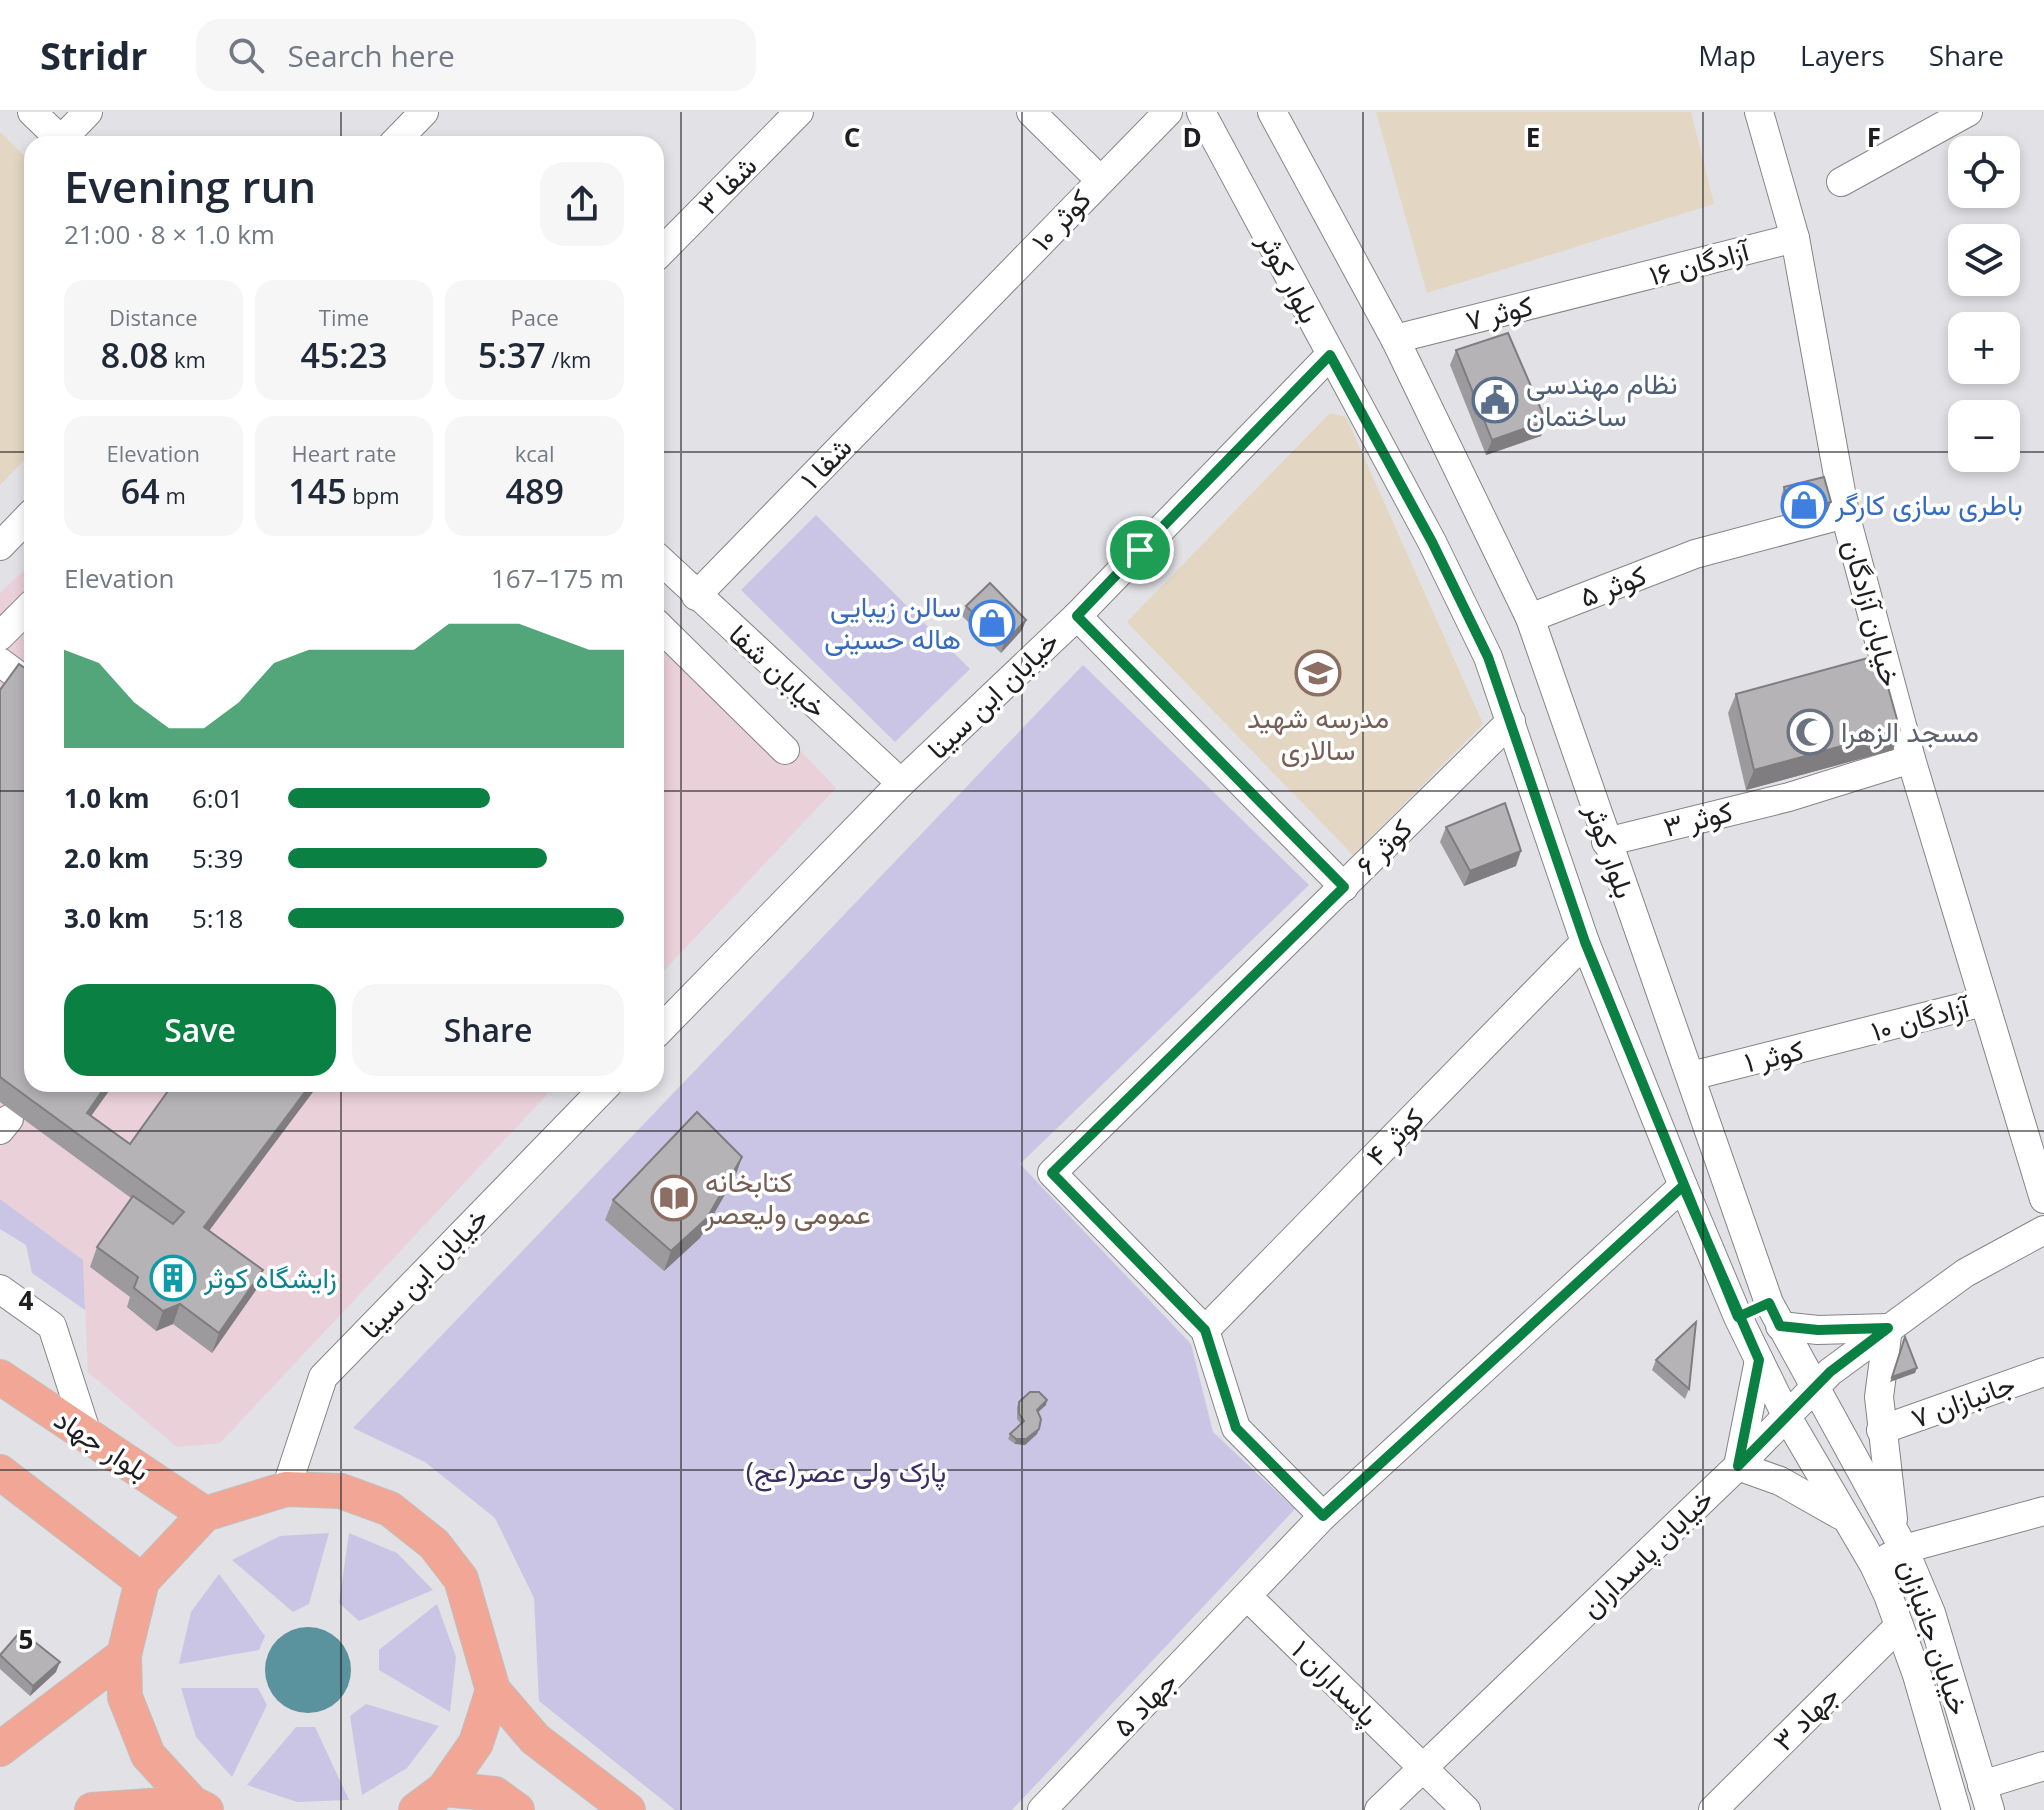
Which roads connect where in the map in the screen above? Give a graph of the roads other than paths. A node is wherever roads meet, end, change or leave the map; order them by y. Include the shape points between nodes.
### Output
1 (32, 112) edge
2 (88, 112) edge
3 (424, 112) edge
4 (799, 112) edge
5 (1031, 112) edge
6 (1168, 112) edge
7 (1201, 112) edge
8 (1272, 112) edge
9 (1759, 112) edge
10 (1968, 112) edge
11 (57, 136) edge
12 (68, 136) edge
13 (401, 136) edge
14 (1099, 179) junction
15 (1841, 182) dead end
16 (1795, 238) junction
17 (664, 249) edge
18 (1603, 287) joint
19 (956, 330) joint
20 (1395, 339) junction
21 (1330, 355) junction
22 (1845, 514) junction
23 (24, 521) edge
24 (0, 546) edge
25 (664, 564) edge
26 (696, 596) junction
27 (24, 612) edge
28 (1077, 616) junction
29 (1530, 618) junction
30 (664, 631) edge
31 (0, 636) edge
32 (0, 662) edge
33 (24, 680) edge
34 (1511, 721) junction
35 (785, 750) dead end
36 (1911, 759) junction
37 (901, 783) junction
38 (1606, 842) junction
39 (1344, 887) junction
40 (1585, 942) junction
41 (1983, 1002) junction
42 (664, 1026) edge
43 (1858, 1036) joint
44 (1691, 1076) junction
45 (2005, 1077) junction
46 (600, 1092) edge
47 (2044, 1123) edge
48 (1683, 1186) junction
49 (2044, 1199) edge
50 (2044, 1230) edge
51 (0, 1289) edge
52 (1775, 1314) junction
53 (1738, 1317) junction
54 (1888, 1328) junction
55 (1205, 1330) junction
56 (1759, 1360) junction
57 (2044, 1372) edge
58 (0, 1377) edge
59 (1813, 1388) junction
60 (1786, 1415) junction
61 (1881, 1430) junction
62 (87, 1434) junction
63 (1738, 1466) junction
64 (0, 1472) edge
65 (286, 1489) junction
66 (2044, 1511) edge
67 (205, 1514) junction
68 (1323, 1516) junction
69 (1845, 1517) junction
70 (1899, 1540) junction
71 (1874, 1565) junction
72 (142, 1581) junction
73 (1248, 1597) junction
74 (1899, 1626) junction
75 (124, 1655) junction
76 (493, 1690) junction
77 (1, 1747) edge
78 (2044, 1766) edge
79 (1421, 1768) junction
80 (444, 1789) junction
81 (1986, 1797) edge
82 (199, 1807) edge
83 (92, 1810) edge
84 (416, 1810) edge
85 (517, 1810) edge
86 (628, 1810) edge
87 (1042, 1810) edge
88 (1379, 1810) edge
89 (1466, 1810) edge
90 (1713, 1810) edge
91 (1956, 1810) edge

1 - 11 street
2 - 12 street
3 - 13 street
4 - 17 street, شفا ۳
5 - 14 street
6 - 14 street, کوثر ۱۰
7 - 21 street, بلوار کوثر
8 - 20 street, بلوار کوثر
9 - 16 street, خیابان آزادگان
10 - 15 street
14 - 19 street, کوثر ۱۰
16 - 18 street, آزادگان ۱۶
16 - 22 street, خیابان آزادگان
18 - 20 street, کوثر ۷
19 - 26 street, شفا ۱
20 - 29 street, بلوار کوثر
21 - 28 street, خیابان ابن سینا
21 - 34 street, بلوار کوثر via 1432,542 1488,657
22 - 29 street, کوثر ۵ via 1695,554
22 - 36 street, خیابان آزادگان
23 - 24 street
25 - 26 street, خیابان شفا
26 - 37 street, خیابان شفا
27 - 31 street
28 - 37 street, خیابان ابن سینا
28 - 39 street
29 - 38 street, بلوار کوثر
30 - 35 street
32 - 33 street
34 - 39 street, کوثر ۶
34 - 40 street, بلوار کوثر
36 - 38 street, کوثر ۳ via 1789,797
36 - 41 street, خیابان آزادگان
37 - 42 street, خیابان ابن سینا
38 - 44 street, بلوار کوثر
39 - 55 street, کوثر ۶ via 1052,1173
40 - 48 street, بلوار کوثر
40 - 55 street, کوثر ۴
41 - 43 street, آزادگان ۱۰
41 - 45 street, خیابان آزادگان
43 - 44 street, کوثر ۱
44 - 52 street, بلوار کوثر
45 - 47 street
45 - 49 street, خیابان آزادگان
46 - 65 street, خیابان ابن سینا via 323,1377
48 - 53 street, بلوار کوثر
48 - 68 street, جهاد ۵
50 - 54 street, خیابان پاسداران via 1965,1273
51 - 62 street via 52,1326
52 - 53 street
52 - 54 street via 1818,1330
52 - 59 street, بلوار کوثر
53 - 56 street, بلوار کوثر
54 - 59 street, خیابان پاسداران
54 - 61 street via 1879,1397
55 - 68 street via 1236,1428
56 - 60 street, بلوار کوثر
56 - 63 street
57 - 61 street, جانبازان ۷
58 - 62 main road, بلوار جهاد
59 - 60 street, خیابان پاسداران
59 - 70 street, خیابان جانبازان
60 - 63 street, خیابان پاسداران
60 - 69 street, خیابان جانبازان
61 - 70 street
62 - 67 main road, بلوار جهاد
63 - 69 street via 1780,1481
63 - 79 street, خیابان پاسداران
64 - 72 main road
65 - 67 main road
65 - 76 main road via 341,1491 390,1509 434,1544 461,1579
66 - 70 street
67 - 72 main road
68 - 73 street, جهاد ۵
69 - 71 street, خیابان جانبازان
70 - 71 street
70 - 81 street, خیابان جانبازان via 1931,1613
71 - 74 street, خیابان جانبازان
72 - 75 main road
73 - 79 street, پاسداران ۱
73 - 87 street, جهاد ۵
74 - 90 street, جهاد ۳
74 - 91 street, خیابان جانبازان
75 - 77 main road
75 - 82 main road via 125,1697 148,1755
76 - 80 main road via 476,1743
76 - 86 main road via 535,1739
78 - 81 street
79 - 88 street, خیابان پاسداران
79 - 89 street, پاسداران ۱
80 - 84 main road
80 - 85 main road via 495,1794
82 - 83 main road

